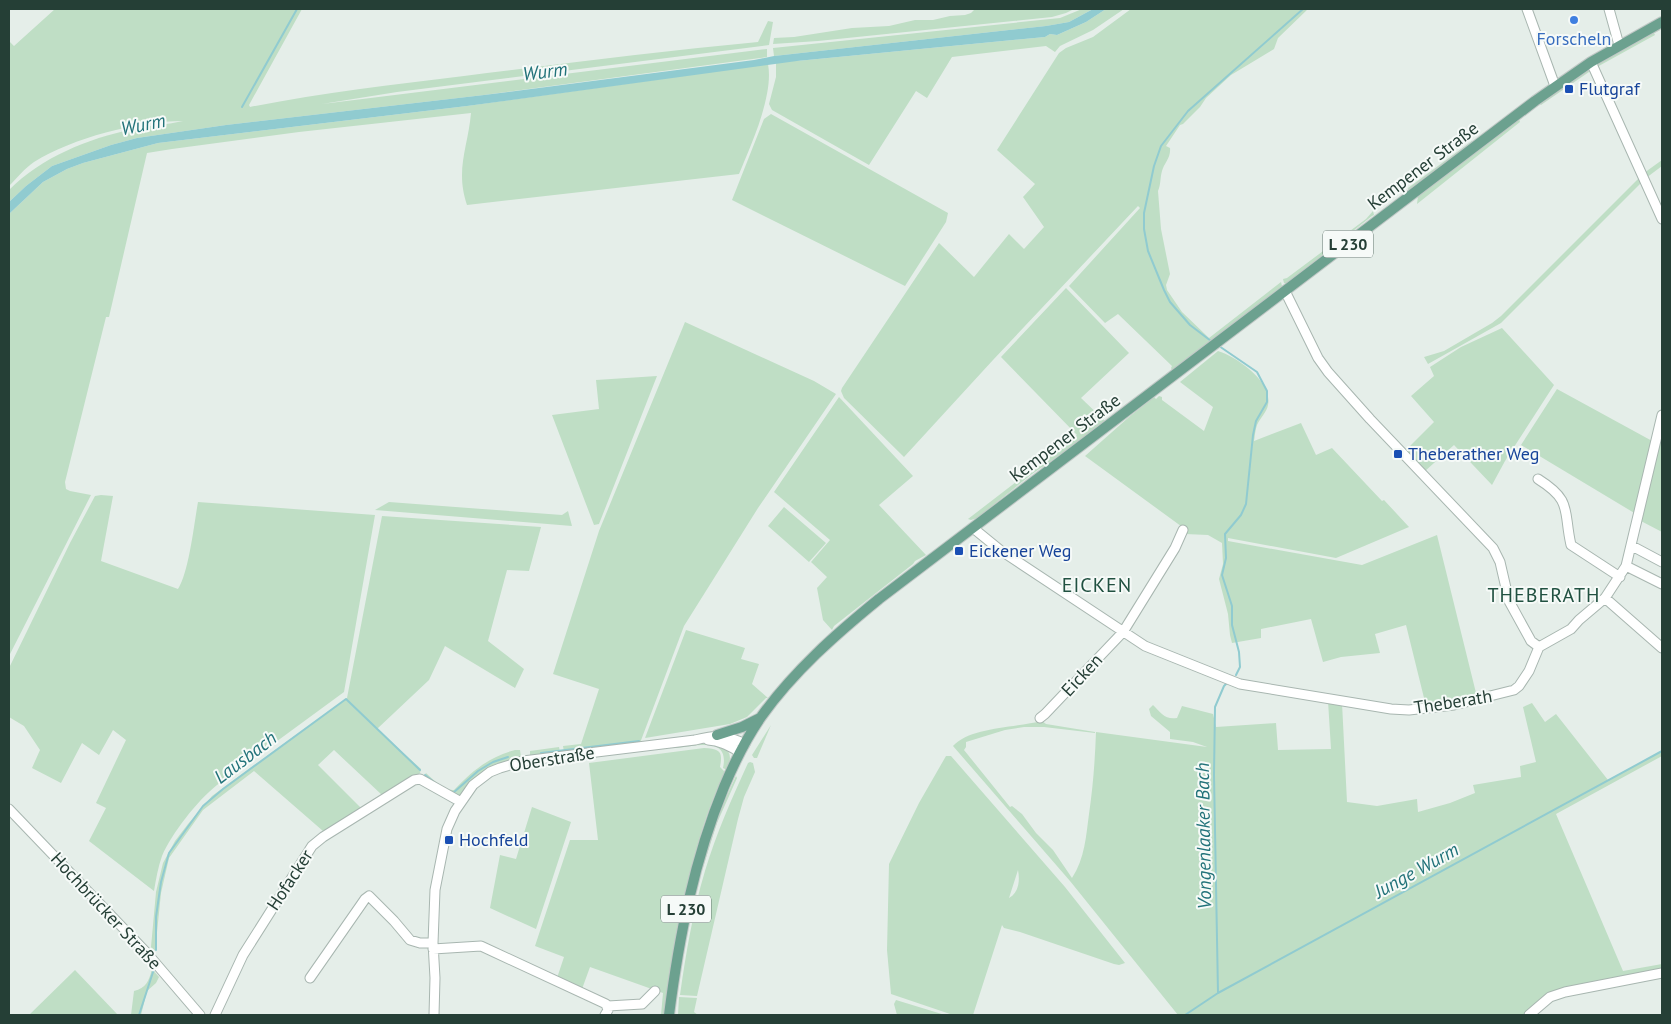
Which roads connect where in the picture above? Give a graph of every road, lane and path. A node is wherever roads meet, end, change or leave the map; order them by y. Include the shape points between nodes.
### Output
1 (1527, 9) edge
2 (1609, 9) edge
3 (1662, 22) edge
4 (1619, 45) junction
5 (1591, 62) junction
6 (1555, 86) junction
7 (1662, 219) edge
8 (1285, 291) junction
9 (1662, 415) edge
10 (1538, 479) dead end
11 (973, 528) junction
12 (1183, 530) dead end
13 (1632, 546) junction
14 (1662, 562) edge
15 (1626, 566) junction
16 (1620, 577) junction
17 (1662, 584) edge
18 (1605, 598) junction
19 (1123, 632) junction
20 (1539, 647) junction
21 (1662, 648) edge
22 (761, 717) junction
23 (1040, 718) dead end
24 (717, 735) junction
25 (695, 740) junction
26 (742, 748) junction
27 (461, 802) junction
28 (9, 809) edge
29 (433, 946) junction
30 (1662, 974) edge
31 (310, 978) dead end
32 (655, 992) dead end
33 (607, 1011) edge
34 (200, 1015) edge
35 (215, 1015) edge
36 (434, 1015) edge
37 (668, 1015) edge
38 (1529, 1015) edge

1 - 6 street
2 - 4 street
3 - 4 main road, Kempener Straße / L 230
4 - 5 main road, Kempener Straße / L 230
5 - 6 main road, Kempener Straße / L 230
5 - 7 street
6 - 8 main road, Kempener Straße / L 230
8 - 11 main road, Kempener Straße / L 230
8 - 20 street via 1328,372 1493,548 1510,601 1531,642
9 - 13 street
10 - 16 street via 1561,498 1567,513 1571,545
11 - 19 street via 1000,550
11 - 22 main road, Kempener Straße / L 230 via 854,619 803,667
12 - 19 street, Eicken
13 - 14 street
13 - 15 street
15 - 16 street
15 - 17 street
16 - 18 street
18 - 20 street via 1571,629
18 - 21 street
19 - 20 street, Theberath via 1145,646 1240,684 1408,710 1454,705 1514,690 1529,671
19 - 23 street, Eicken
22 - 24 main road
22 - 26 main road, Kempener Straße / L 230
24 - 25 street
24 - 26 street via 733,738
25 - 26 street via 716,740
25 - 27 street, Oberstraße via 523,761 483,777
26 - 37 main road, Kempener Straße / L 230 via 713,814 694,878
27 - 29 street, Oberstraße via 447,829 435,890
27 - 35 street, Hofacker via 420,779 414,780 312,846 243,955
28 - 34 street, Hochbrücker Straße via 146,952
29 - 31 street via 410,940 369,896
29 - 33 street via 481,946 603,1003
29 - 36 street, Oberstraße
30 - 38 street via 1558,994
32 - 33 street via 642,1004

